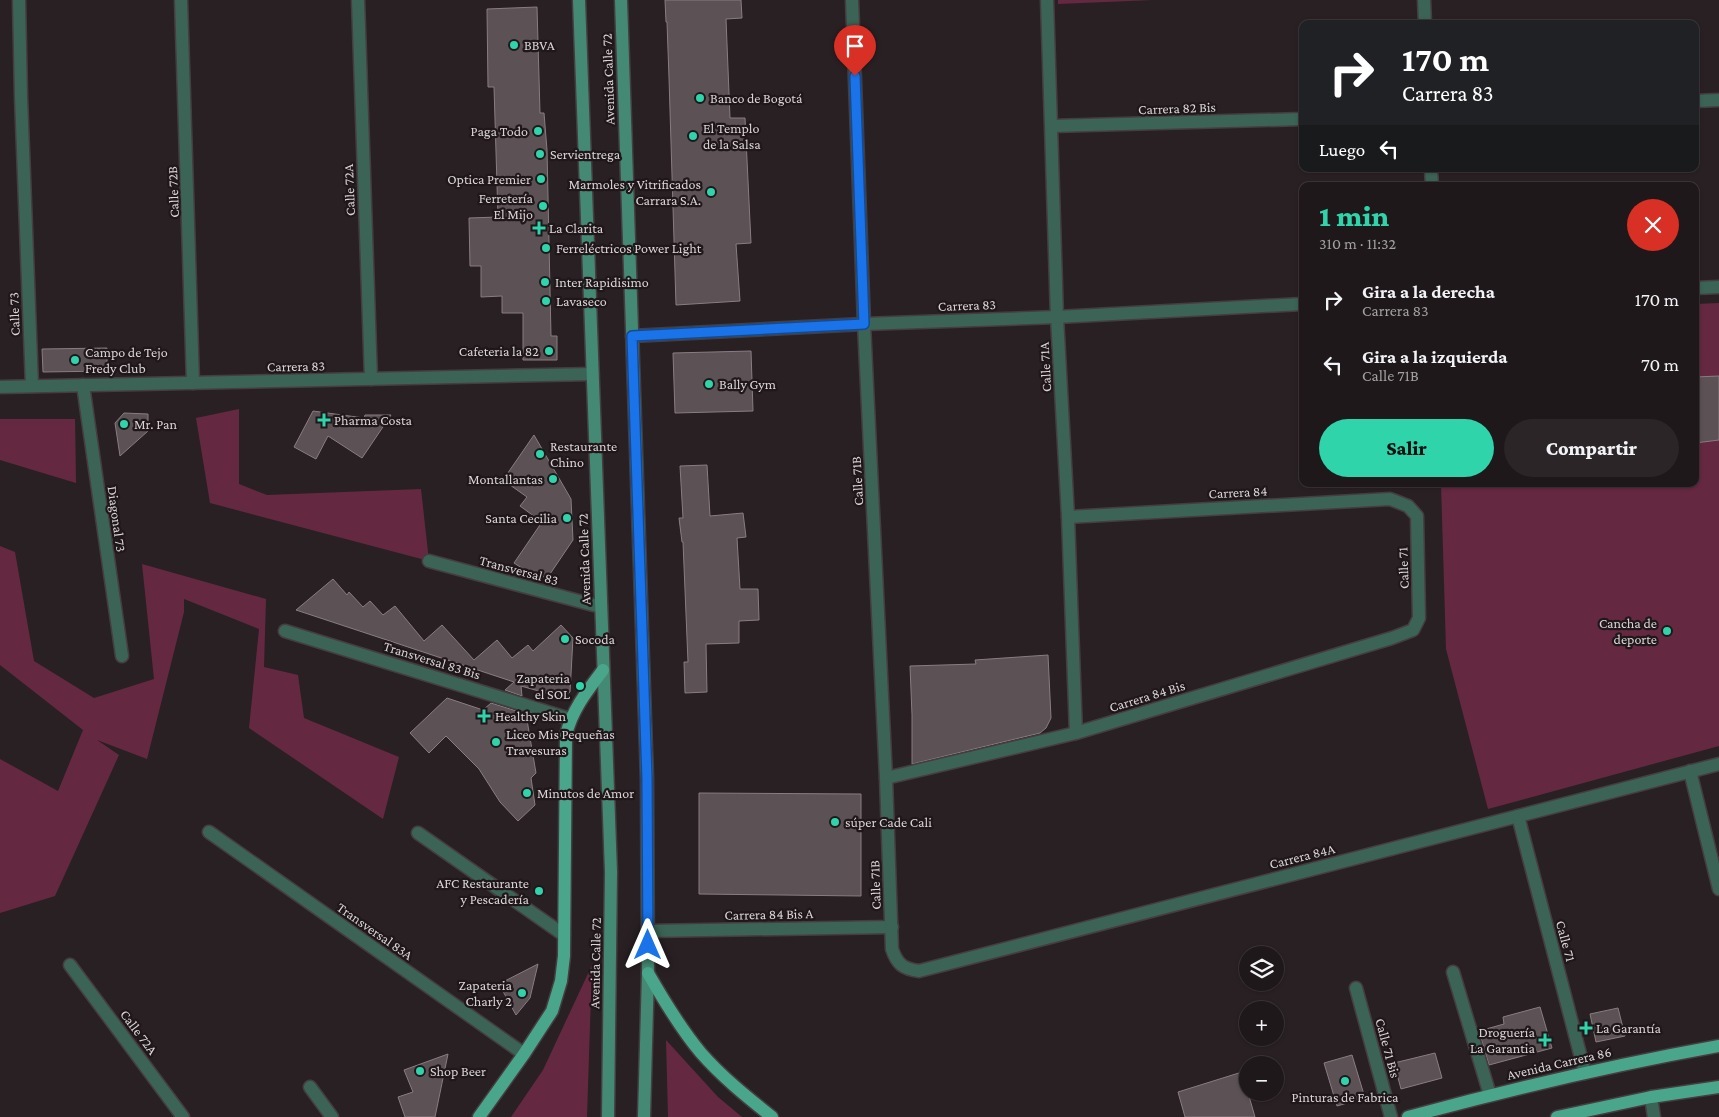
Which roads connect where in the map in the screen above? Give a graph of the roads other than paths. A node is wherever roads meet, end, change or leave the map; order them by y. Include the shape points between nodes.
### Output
1 (19, 0) edge
2 (182, 0) edge
3 (358, 0) edge
4 (579, 0) edge
5 (621, 0) edge
6 (852, 0) edge
7 (1048, 0) edge
8 (1424, 0) edge
9 (1425, 20) edge
10 (1719, 100) edge
11 (1699, 101) edge
12 (1299, 119) edge
13 (1052, 126) junction
14 (1719, 287) edge
15 (1699, 288) edge
16 (1299, 304) edge
17 (1057, 317) junction
18 (864, 324) junction
19 (632, 336) junction
20 (592, 374) junction
21 (371, 379) junction
22 (194, 383) junction
23 (83, 385) junction
24 (32, 386) junction
25 (0, 387) edge
26 (1408, 506) joint
27 (1068, 517) junction
28 (429, 561) dead end
29 (601, 607) junction
30 (1413, 630) joint
31 (285, 631) dead end
32 (122, 656) dead end
33 (603, 670) junction
34 (570, 719) junction
35 (1076, 733) junction
36 (1719, 764) edge
37 (1690, 772) junction
38 (886, 778) junction
39 (1518, 816) junction
40 (209, 832) dead end
41 (418, 833) dead end
42 (1719, 888) edge
43 (892, 927) junction
44 (648, 931) junction
45 (564, 935) junction
46 (896, 960) joint
47 (70, 965) dead end
48 (1452, 972) dead end
49 (648, 973) junction
50 (1356, 988) dead end
51 (1719, 1046) edge
52 (524, 1054) junction
53 (1585, 1073) junction
54 (1719, 1086) edge
55 (310, 1087) dead end
56 (1490, 1095) junction
57 (1650, 1097) junction
58 (183, 1117) edge
59 (332, 1117) edge
60 (479, 1117) edge
61 (608, 1117) edge
62 (644, 1117) edge
63 (772, 1117) edge
64 (1391, 1117) edge
65 (1408, 1117) edge
66 (1557, 1117) edge
67 (1654, 1117) edge

1 - 24 street, Calle 73
2 - 22 street, Calle 72B
3 - 21 street, Calle 72A
4 - 20 main road, Avenida Calle 72
5 - 19 main road, Avenida Calle 72
6 - 18 street, Calle 71B
7 - 13 street, Calle 71A
8 - 9 street
10 - 11 street
12 - 13 street, Carrera 82 Bis
13 - 17 street, Calle 71A
14 - 15 street
16 - 17 street, Carrera 83
17 - 18 street, Carrera 83
17 - 27 street, Calle 71A
18 - 19 street, Carrera 83
18 - 38 street, Calle 71B
19 - 44 main road, Avenida Calle 72 via 647,779
20 - 21 street, Carrera 83
20 - 29 main road, Avenida Calle 72
21 - 22 street, Carrera 83
22 - 23 street, Carrera 83
23 - 24 street, Carrera 83
23 - 32 street, Diagonal 73
24 - 25 street, Carrera 83
26 - 27 street, Carrera 84 via 1390,499
26 - 30 street, Calle 71 via 1416,516 1419,618
27 - 35 street, Calle 71A
28 - 29 street, Transversal 83
29 - 33 main road, Avenida Calle 72
30 - 35 street, Carrera 84 Bis
31 - 34 street, Transversal 83 Bis
33 - 34 main road via 581,698
33 - 61 main road, Avenida Calle 72 via 611,872
34 - 45 main road via 565,751
35 - 38 street, Carrera 84 Bis
36 - 37 street, Carrera 84A
37 - 39 street, Carrera 84A
37 - 42 street
38 - 43 street, Calle 71B
39 - 46 street, Carrera 84A via 919,971 906,970
39 - 53 street, Calle 71
40 - 52 street, Transversal 83A
41 - 45 street
43 - 44 street, Carrera 84 Bis A
43 - 46 street, Calle 71B via 892,949
44 - 49 main road, Avenida Calle 72
45 - 52 main road via 557,997 552,1011
47 - 58 street, Calle 72A
48 - 56 street
49 - 62 main road, Avenida Calle 72
49 - 63 main road via 679,1025 701,1053
50 - 64 street, Calle 71 Bis
51 - 53 main road, Avenida Carrera 86
52 - 60 main road
53 - 56 main road, Avenida Carrera 86
54 - 57 main road
55 - 59 street
56 - 65 main road, Avenida Carrera 86
57 - 66 main road
57 - 67 street

